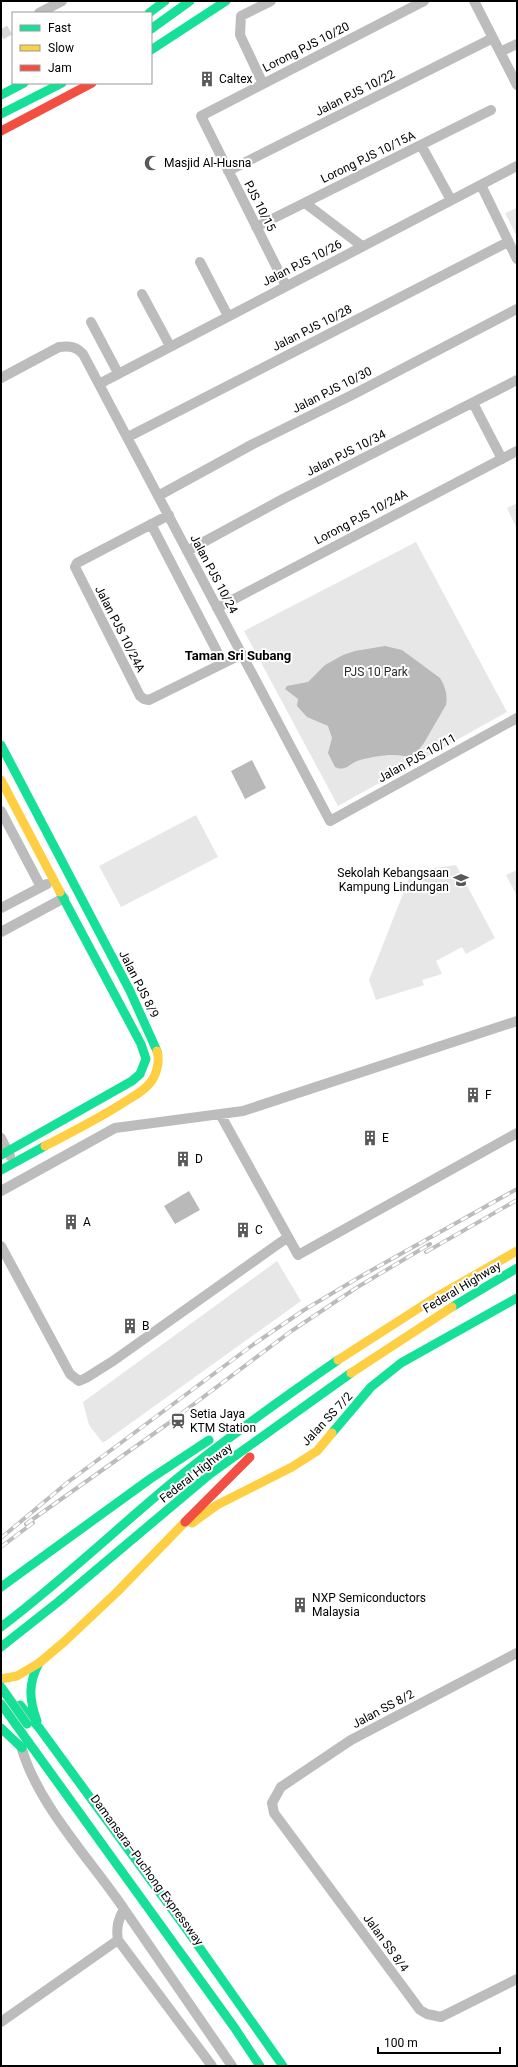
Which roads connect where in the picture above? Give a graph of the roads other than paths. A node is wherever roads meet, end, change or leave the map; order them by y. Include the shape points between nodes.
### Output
1 (62, 1) edge
2 (160, 1) edge
3 (165, 1) edge
4 (190, 1) edge
5 (226, 1) edge
6 (271, 1) edge
7 (424, 1) edge
8 (474, 1) edge
9 (41, 12) edge
10 (151, 12) edge
11 (151, 12) edge
12 (152, 28) edge
13 (493, 38) junction
14 (517, 44) edge
15 (152, 49) edge
16 (500, 52) junction
17 (22, 84) edge
18 (60, 84) edge
19 (90, 84) edge
20 (263, 84) junction
21 (517, 85) edge
22 (1, 95) edge
23 (491, 110) dead end
24 (1, 114) edge
25 (201, 116) joint
26 (1, 131) edge
27 (421, 145) junction
28 (517, 166) edge
29 (228, 171) junction
30 (480, 185) junction
31 (451, 200) junction
32 (304, 203) junction
33 (256, 227) junction
34 (508, 242) junction
35 (362, 246) junction
36 (517, 259) edge
37 (200, 262) dead end
38 (286, 286) junction
39 (142, 294) dead end
40 (517, 309) edge
41 (228, 316) junction
42 (91, 322) dead end
43 (170, 346) junction
44 (118, 373) junction
45 (1, 378) edge
46 (517, 380) edge
47 (99, 384) junction
48 (473, 403) junction
49 (128, 438) junction
50 (517, 450) edge
51 (502, 458) junction
52 (158, 496) junction
53 (168, 515) junction
54 (151, 524) junction
55 (188, 551) junction
56 (217, 608) junction
57 (242, 654) junction
58 (223, 663) junction
59 (517, 718) edge
60 (1, 746) edge
61 (1, 780) edge
62 (1, 811) edge
63 (330, 821) joint
64 (55, 880) junction
65 (41, 887) junction
66 (64, 898) junction
67 (1, 908) edge
68 (1, 932) edge
69 (109, 952) junction
70 (95, 959) junction
71 (517, 1021) edge
72 (159, 1056) junction
73 (145, 1064) junction
74 (220, 1114) junction
75 (89, 1122) junction
76 (517, 1133) edge
77 (96, 1137) junction
78 (1, 1138) edge
79 (4, 1153) edge
80 (14, 1163) junction
81 (2, 1166) edge
82 (1, 1192) edge
83 (288, 1237) junction
84 (1, 1246) edge
85 (517, 1251) edge
86 (517, 1268) edge
87 (517, 1298) edge
88 (262, 1415) junction
89 (286, 1421) junction
90 (153, 1554) junction
91 (1, 1586) edge
92 (1, 1627) edge
93 (1, 1647) edge
94 (517, 1652) edge
95 (39, 1663) junction
96 (6, 1679) edge
97 (1, 1687) edge
98 (1, 1696) edge
99 (1, 1704) edge
100 (1, 1709) edge
101 (1, 1728) edge
102 (40, 1729) junction
103 (20, 1746) junction
104 (35, 1762) junction
105 (272, 1803) joint
106 (124, 1909) junction
107 (118, 1940) junction
108 (517, 1979) edge
109 (212, 2013) dead end
110 (1, 2022) edge
111 (230, 2038) dead end
112 (212, 2066) edge
113 (232, 2066) edge
114 (250, 2066) edge
115 (260, 2066) edge
116 (274, 2066) edge
117 (283, 2066) edge

1 - 9 street
2 - 10 street
3 - 11 main road
4 - 12 main road
5 - 15 main road
6 - 20 street via 241,16 240,35
7 - 20 street, Lorong PJS 10/20
8 - 13 street
13 - 16 street
13 - 29 street, Jalan PJS 10/22
14 - 16 street
16 - 21 street
17 - 22 main road
18 - 24 main road
19 - 26 main road
20 - 25 street, Lorong PJS 10/20
23 - 27 street, Lorong PJS 10/15A
25 - 29 street, PJS 10/15
27 - 31 street
27 - 32 street, Lorong PJS 10/15A
28 - 30 street, Jalan PJS 10/26
29 - 33 street, PJS 10/15
30 - 31 street, Jalan PJS 10/26
30 - 34 street
31 - 35 street, Jalan PJS 10/26
32 - 33 street, Lorong PJS 10/15A
32 - 35 street
33 - 38 street, PJS 10/15
34 - 36 street
34 - 49 street, Jalan PJS 10/28
35 - 38 street, Jalan PJS 10/26
37 - 41 street
38 - 41 street, Jalan PJS 10/26
39 - 43 street
40 - 52 street, Jalan PJS 10/30 via 253,444
41 - 43 street, Jalan PJS 10/26
42 - 44 street
43 - 44 street, Jalan PJS 10/26
44 - 47 street, Jalan PJS 10/26
45 - 47 street, Jalan PJS 10/24 via 59,347 70,346 83,354
46 - 48 street, Jalan PJS 10/34
47 - 49 street, Jalan PJS 10/24
48 - 51 street
48 - 55 street, Jalan PJS 10/34 via 283,499
49 - 52 street, Jalan PJS 10/24
50 - 51 street, Lorong PJS 10/24A
51 - 56 street, Lorong PJS 10/24A
52 - 53 street, Jalan PJS 10/24
53 - 54 street, Jalan PJS 10/24A
53 - 55 street, Jalan PJS 10/24
54 - 58 street
54 - 58 street, Jalan PJS 10/24A via 77,563 75,567 140,696 144,700 149,700
55 - 56 street, Jalan PJS 10/24
56 - 57 street, Jalan PJS 10/24
57 - 58 street, Jalan PJS 10/24A
57 - 63 street, Jalan PJS 10/24
59 - 63 street, Jalan PJS 10/11
60 - 69 main road, Jalan PJS 8/9
61 - 64 main road
62 - 65 street
64 - 65 street
64 - 66 main road
65 - 67 street
66 - 68 street
66 - 70 main road
69 - 70 main road
69 - 72 main road, Jalan PJS 8/9 via 153,1038
70 - 73 main road via 144,1052
71 - 74 street via 244,1112
72 - 73 main road
72 - 75 main road via 156,1072 144,1089
73 - 79 main road via 140,1074 132,1081
74 - 77 street via 115,1128
74 - 83 street
75 - 77 street
75 - 80 main road
76 - 83 street via 298,1255
77 - 82 street
78 - 79 street
79 - 80 street
80 - 81 main road
83 - 84 street via 113,1361 79,1381 70,1374
85 - 88 main road, Federal Highway via 440,1295
86 - 89 main road, Federal Highway via 366,1362
87 - 90 main road, Jalan SS 7/2 via 401,1363 371,1387 317,1451 292,1467 217,1505
88 - 91 main road via 224,1430 150,1479
88 - 92 main road, Federal Highway via 193,1466
89 - 90 main road
89 - 93 main road, Federal Highway via 210,1474
90 - 95 main road via 97,1613
94 - 105 street, Jalan SS 8/2 via 351,1740 281,1787
95 - 96 main road
95 - 102 main road via 32,1676 29,1696
97 - 116 main road, Damansara–Puchong Expressway, bridge
98 - 102 main road via 18,1704
99 - 115 main road, Damansara–Puchong Expressway
100 - 104 main road
101 - 103 main road
102 - 117 main road
103 - 104 main road
103 - 106 street via 27,1768 42,1794
104 - 109 main road
105 - 108 street, Jalan SS 8/4 via 274,1813 420,2010 441,2017
106 - 107 street via 116,1930
106 - 113 street
107 - 110 street
107 - 112 street
111 - 114 main road

